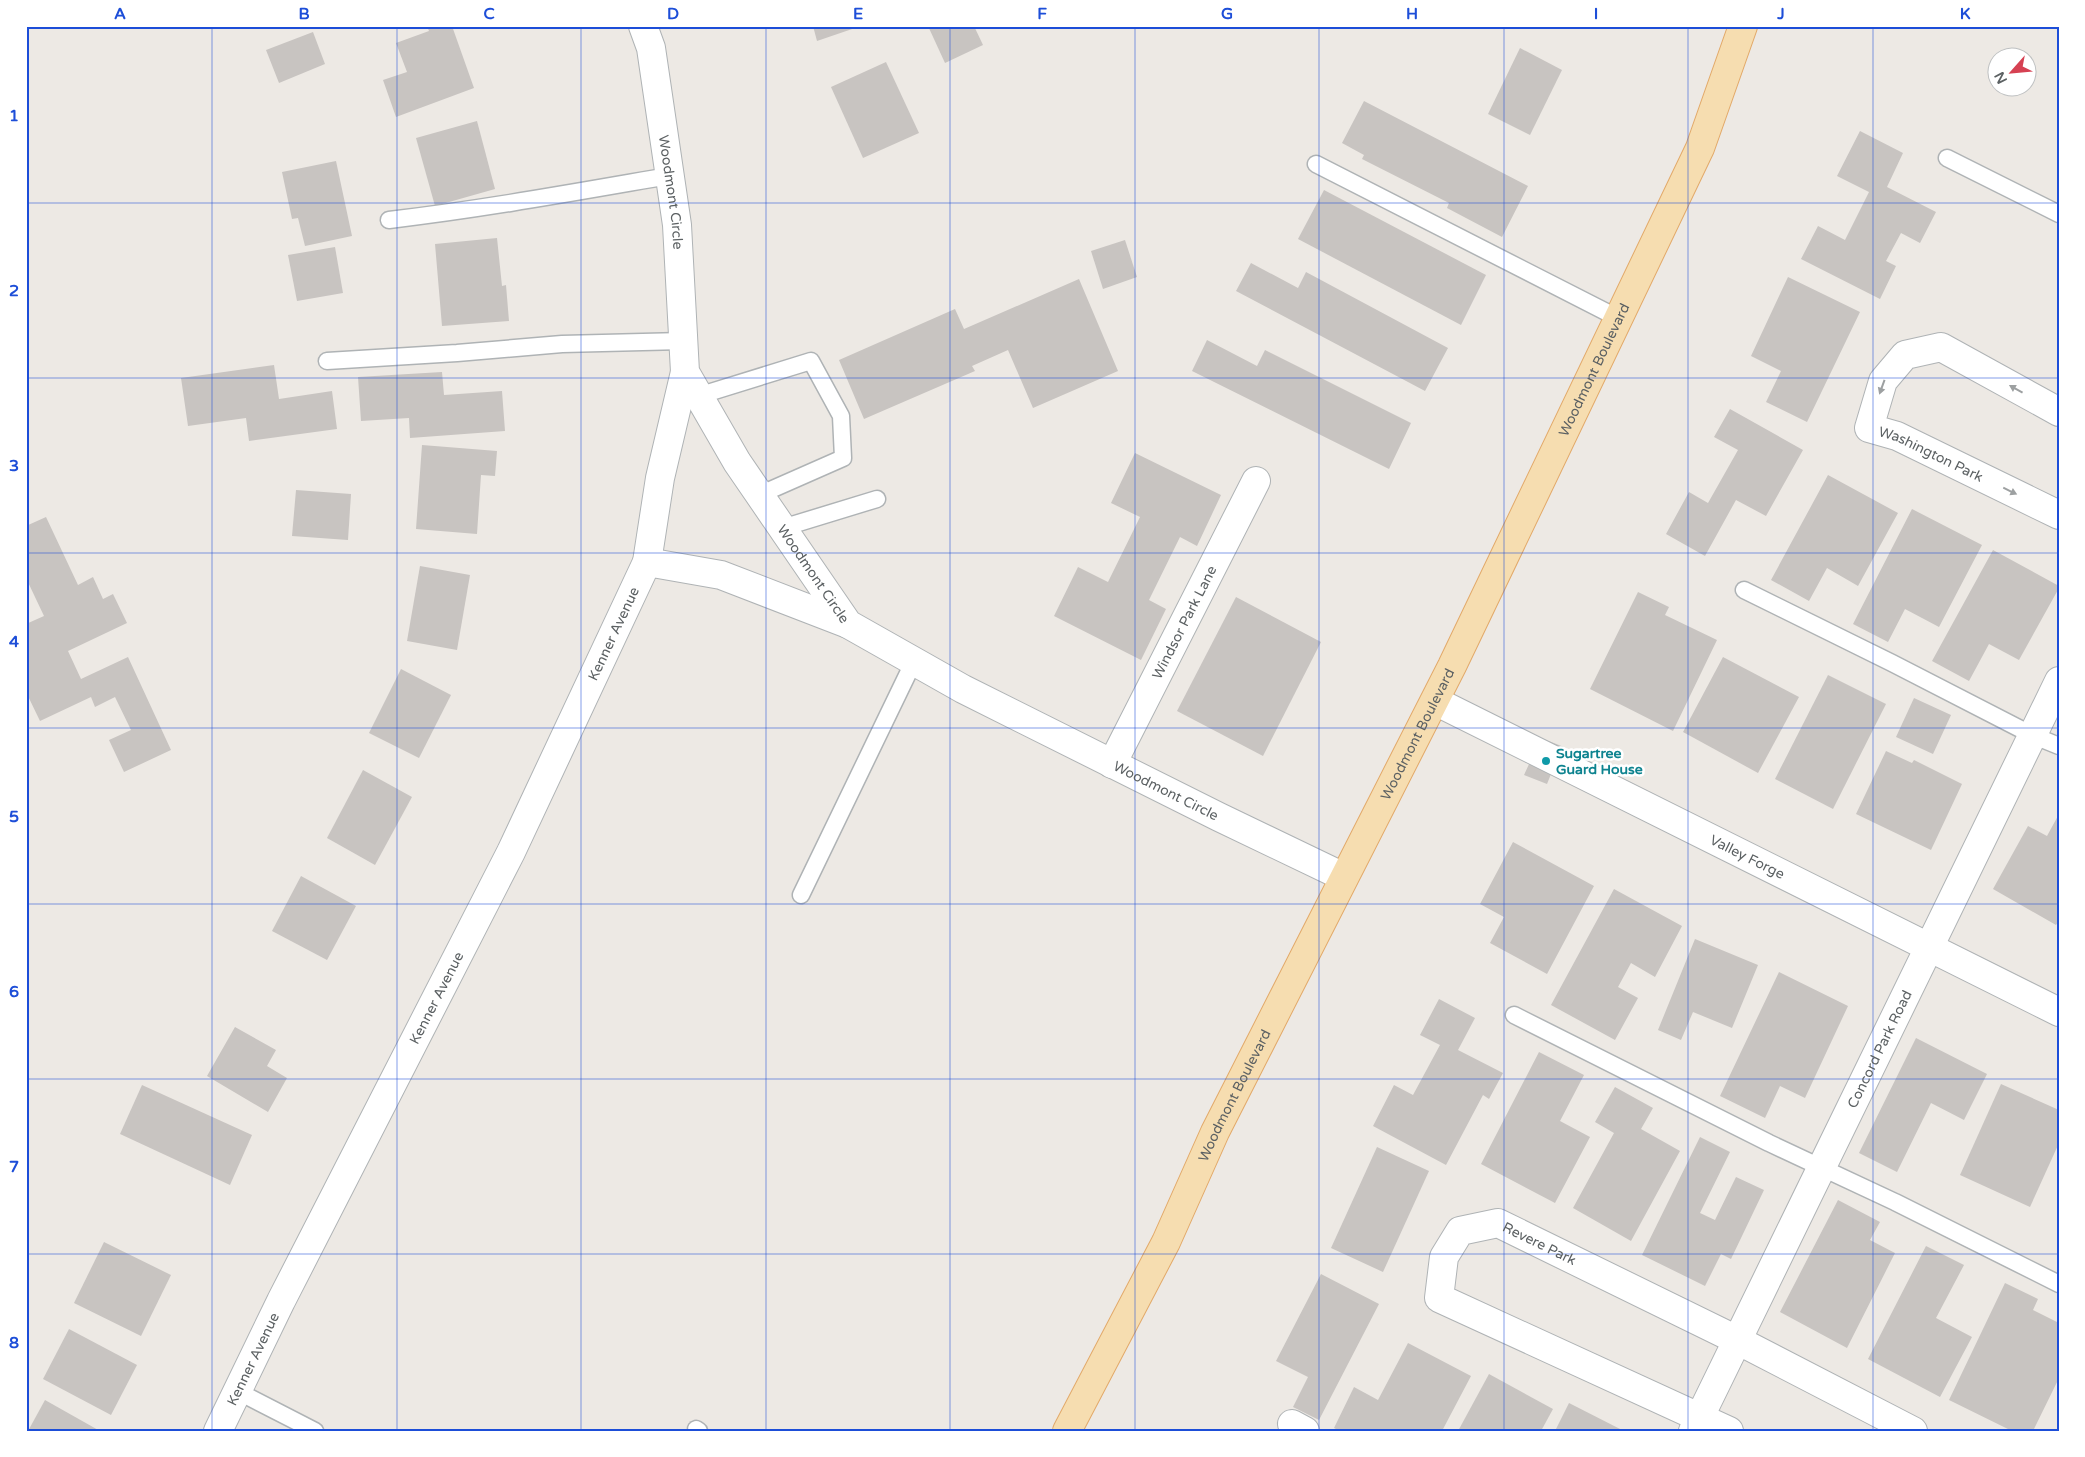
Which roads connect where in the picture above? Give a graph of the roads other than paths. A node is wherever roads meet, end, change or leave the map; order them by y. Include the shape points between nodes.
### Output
1 (643, 26) edge
2 (1743, 26) edge
3 (1947, 158) dead end
4 (1316, 164) dead end
5 (669, 176) junction
6 (2059, 214) edge
7 (389, 220) dead end
8 (1618, 318) junction
9 (683, 341) junction
10 (327, 361) dead end
11 (684, 372) junction
12 (698, 396) junction
13 (2059, 412) edge
14 (1256, 480) dead end
15 (759, 495) junction
16 (877, 499) dead end
17 (2059, 515) edge
18 (782, 528) junction
19 (647, 562) junction
20 (1744, 590) dead end
21 (848, 624) junction
22 (914, 661) junction
23 (2059, 681) edge
24 (1435, 701) junction
25 (2032, 735) junction
26 (2059, 746) edge
27 (1112, 764) junction
28 (1344, 877) junction
29 (801, 894) dead end
30 (1928, 947) junction
31 (2059, 1012) edge
32 (1514, 1015) dead end
33 (1821, 1168) junction
34 (2059, 1284) edge
35 (1737, 1340) junction
36 (237, 1391) junction
37 (1697, 1424) edge
38 (218, 1431) edge
39 (315, 1431) edge
40 (1067, 1431) edge
41 (1729, 1431) edge
42 (1913, 1431) edge

1 - 5 street, Woodmont Circle via 651,48
2 - 8 main road, Woodmont Boulevard via 1700,148
3 - 6 lane
4 - 8 lane
5 - 7 lane
5 - 9 street, Woodmont Circle via 677,225
8 - 24 main road, Woodmont Boulevard
9 - 10 lane via 562,344
9 - 11 street, Woodmont Circle
11 - 12 street, Woodmont Circle
11 - 19 street, Kenner Avenue via 660,478
12 - 15 street, Woodmont Circle
12 - 15 lane via 811,361 841,416 843,458
13 -> 17 street, Washington Park via 1941,347 1905,355 1883,381 1869,428 1896,436
14 - 27 street, Windsor Park Lane
15 - 18 street, Woodmont Circle
16 - 18 lane
18 - 21 street, Woodmont Circle
19 - 21 street via 721,575
19 - 36 street, Kenner Avenue via 511,852
20 - 25 lane
21 - 22 street, Woodmont Circle
22 - 27 street, Woodmont Circle
22 - 29 lane
23 - 25 street, Concord Park Road
24 - 28 main road, Woodmont Boulevard
24 - 30 street, Valley Forge
25 - 26 lane
25 - 30 street, Concord Park Road
27 - 28 street, Woodmont Circle
28 - 40 main road, Woodmont Boulevard via 1215,1132 1166,1242
30 - 31 street, Valley Forge
30 - 33 street, Concord Park Road
32 - 33 lane
33 - 34 lane
33 - 35 street, Concord Park Road
35 - 37 street, Concord Park Road
35 - 37 street, Revere Park via 1498,1223 1460,1231 1444,1257 1439,1298
35 - 42 street, Revere Park
36 - 38 street, Kenner Avenue
36 - 39 lane
37 - 41 street, Revere Park

